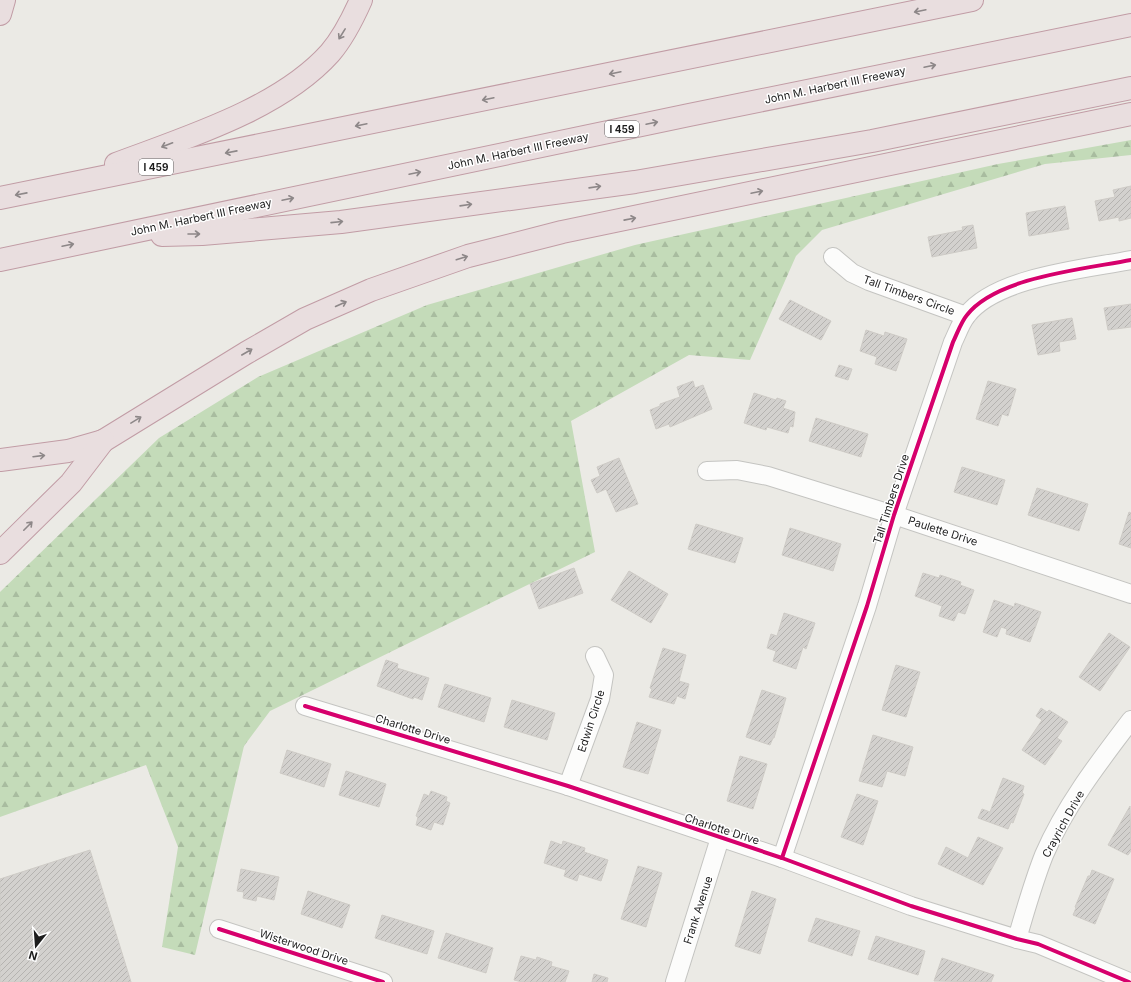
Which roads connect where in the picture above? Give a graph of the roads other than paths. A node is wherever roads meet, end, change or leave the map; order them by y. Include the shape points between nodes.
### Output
1 (4, 0) edge
2 (361, 0) edge
3 (902, 0) edge
4 (972, 0) edge
5 (0, 14) edge
6 (1131, 25) edge
7 (653, 65) junction
8 (1131, 88) edge
9 (1131, 114) edge
10 (49, 188) junction
11 (0, 198) edge
12 (113, 235) junction
13 (834, 257) dead end
14 (0, 260) edge
15 (1131, 260) edge
16 (966, 316) junction
17 (103, 440) junction
18 (0, 460) edge
19 (707, 471) dead end
20 (894, 515) junction
21 (0, 554) edge
22 (1131, 594) edge
23 (595, 656) dead end
24 (304, 706) dead end
25 (1131, 720) edge
26 (568, 786) junction
27 (720, 838) junction
28 (782, 858) junction
29 (219, 928) dead end
30 (1017, 939) junction
31 (383, 982) edge
32 (675, 982) edge
33 (1129, 982) edge

1 - 5 highway
2 -> 10 highway via 331,52 302,79 259,105 204,131
3 - 7 highway
4 -> 7 highway, I 459
12 -> 6 highway, John M. Harbert III Freeway / I 459
7 -> 10 highway, I 459
12 -> 8 highway via 202,234 333,222 635,182 872,141
17 -> 9 highway via 305,319 371,290 468,256 562,232
10 -> 11 highway, I 459
14 -> 12 highway, John M. Harbert III Freeway / I 459
13 - 16 street, Tall Timbers Circle via 852,273 868,281
15 - 16 street, Tall Timbers Drive via 1022,282 995,293
16 - 20 street, Tall Timbers Drive via 953,342
18 -> 17 highway via 68,451
21 -> 17 highway via 71,484
19 - 20 street, Paulette Drive via 737,470 768,476
20 - 22 street, Paulette Drive
20 - 28 street, Tall Timbers Drive via 867,606
23 - 26 street, Edwin Circle via 604,675 600,699
24 - 26 street, Charlotte Drive
25 - 30 street, Crayrich Drive via 1094,768 1045,854 1031,889
26 - 27 street, Charlotte Drive
27 - 28 street, Charlotte Drive
27 - 32 street, Frank Avenue
28 - 30 street, Charlotte Drive via 911,906
29 - 31 street, Wisterwood Drive
30 - 33 street, Charlotte Drive via 1038,944

